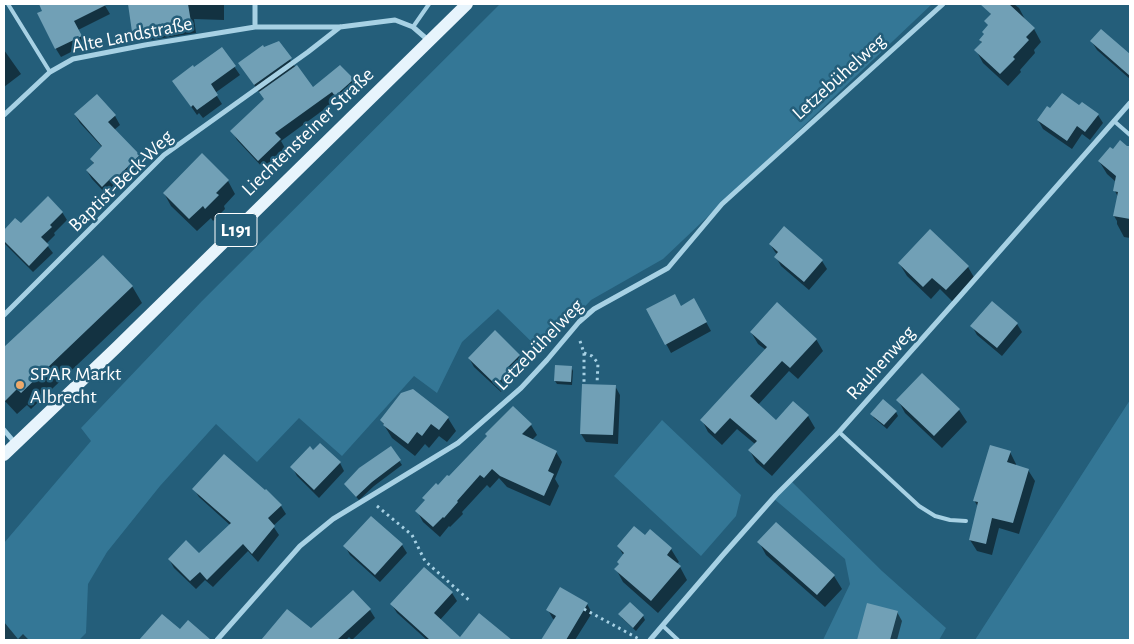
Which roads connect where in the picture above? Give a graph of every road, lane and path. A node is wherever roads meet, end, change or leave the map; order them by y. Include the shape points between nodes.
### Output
1 (8, 4) edge
2 (255, 4) edge
3 (429, 4) edge
4 (467, 4) edge
5 (943, 4) edge
6 (340, 26) junction
7 (255, 27) junction
8 (413, 27) junction
9 (428, 41) junction
10 (50, 72) junction
11 (1130, 103) edge
12 (4, 115) edge
13 (1114, 121) junction
14 (1130, 135) edge
15 (4, 315) edge
16 (572, 330) junction
17 (584, 352) junction
18 (584, 384) dead end
19 (597, 384) dead end
20 (4, 430) edge
21 (839, 432) junction
22 (16, 444) junction
23 (4, 456) edge
24 (368, 498) junction
25 (966, 521) dead end
26 (470, 601) dead end
27 (584, 609) dead end
28 (663, 626) junction
29 (217, 640) edge
30 (642, 640) edge
31 (650, 640) edge
32 (678, 640) edge

1 - 10 lane
2 - 7 street
3 - 8 lane
4 - 9 main road, Liechtensteiner Straße / L191
5 - 16 street, Letzebühelweg via 722,204 668,268 594,308
6 - 7 street, Alte Landstraße
6 - 8 street, Alte Landstraße via 395,20
6 - 15 street, Baptist-Beck-Weg via 164,154
7 - 10 street, Alte Landstraße via 73,59
8 - 9 street, Alte Landstraße
9 - 22 main road, Liechtensteiner Straße / L191
10 - 12 street, Alte Landstraße
11 - 13 street, Rauhenweg
13 - 14 lane
13 - 21 street, Rauhenweg
16 - 17 path
16 - 24 street, Letzebühelweg via 521,388 458,443
17 - 18 path
17 - 19 path via 598,363
20 - 22 street
21 - 25 lane via 919,506 935,516
21 - 28 street, Rauhenweg via 773,498
22 - 23 main road, Liechtensteiner Straße / L191
24 - 26 path via 412,535 425,561
24 - 29 street, Letzebühelweg via 333,519 300,546
27 - 30 path
28 - 31 street, Rauhenweg
28 - 32 lane

